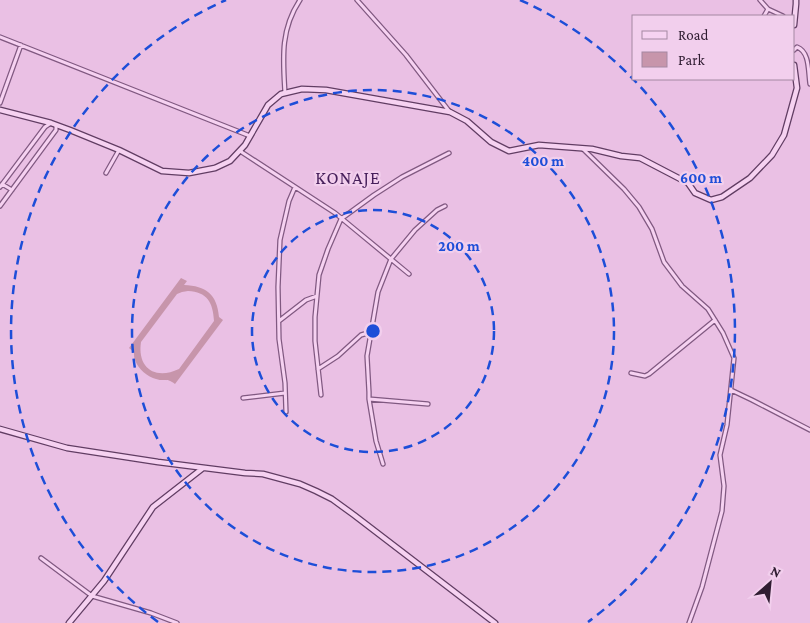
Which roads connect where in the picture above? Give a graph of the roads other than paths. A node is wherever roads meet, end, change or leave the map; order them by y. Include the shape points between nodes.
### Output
1 (300, 0) edge
2 (357, 0) edge
3 (760, 0) edge
4 (796, 0) edge
5 (768, 9) junction
6 (765, 15) edge
7 (781, 15) edge
8 (795, 15) edge
9 (0, 37) edge
10 (21, 45) junction
11 (795, 49) edge
12 (795, 73) edge
13 (810, 84) edge
14 (285, 93) junction
15 (0, 103) edge
16 (0, 110) edge
17 (450, 112) junction
18 (53, 124) junction
19 (250, 136) junction
20 (582, 148) junction
21 (119, 150) junction
22 (239, 150) junction
23 (449, 153) dead end
24 (106, 173) dead end
25 (1, 185) edge
26 (295, 187) junction
27 (12, 190) junction
28 (0, 206) edge
29 (445, 206) dead end
30 (341, 219) junction
31 (391, 259) junction
32 (409, 274) dead end
33 (317, 296) junction
34 (715, 320) junction
35 (278, 321) junction
36 (371, 332) junction
37 (318, 369) junction
38 (631, 372) dead end
39 (730, 390) junction
40 (285, 393) junction
41 (321, 395) dead end
42 (243, 398) dead end
43 (369, 399) junction
44 (428, 404) dead end
45 (286, 412) dead end
46 (0, 429) edge
47 (810, 430) edge
48 (382, 464) dead end
49 (203, 468) junction
50 (41, 558) dead end
51 (92, 596) junction
52 (70, 623) edge
53 (177, 623) edge
54 (495, 623) edge
55 (689, 623) edge

1 - 14 street via 284,39
2 - 17 street via 406,55
3 - 5 street
4 - 8 main road
5 - 6 street
5 - 7 street
9 - 10 street
10 - 15 street
10 - 19 street
11 - 13 street via 801,48 807,56
12 - 20 main road via 797,88 784,135 772,155 750,178 722,197 711,200 695,193 688,183 640,158
14 - 17 main road via 302,89 326,90
14 - 19 main road via 268,105
16 - 18 main road
17 - 20 main road via 468,120 490,142 509,151 539,145
18 - 21 main road
18 - 25 street via 45,127
18 - 27 street via 54,134
19 - 22 main road
20 - 34 street via 639,207 652,229 664,262
21 - 22 main road via 162,171 189,173 215,168 230,161
21 - 24 street
22 - 26 street
23 - 30 street via 374,194
25 - 27 street
26 - 30 street
26 - 35 street via 288,201 280,240
27 - 28 street
29 - 31 street via 415,230
30 - 31 street
30 - 33 street via 319,275
31 - 32 street
31 - 36 street via 378,292
33 - 35 street via 306,300
33 - 37 street via 314,317
34 - 38 street via 649,374
34 - 39 street via 734,358
35 - 40 street
36 - 37 street via 361,335
36 - 43 street via 367,356
37 - 41 street
39 - 47 street
39 - 55 street via 720,455 724,486 722,511
40 - 42 street
40 - 45 street
43 - 44 street
43 - 48 street
46 - 49 main road via 67,448
49 - 51 main road via 153,507
49 - 54 main road via 263,474 316,490 354,515
50 - 51 street
51 - 52 main road
51 - 53 street

